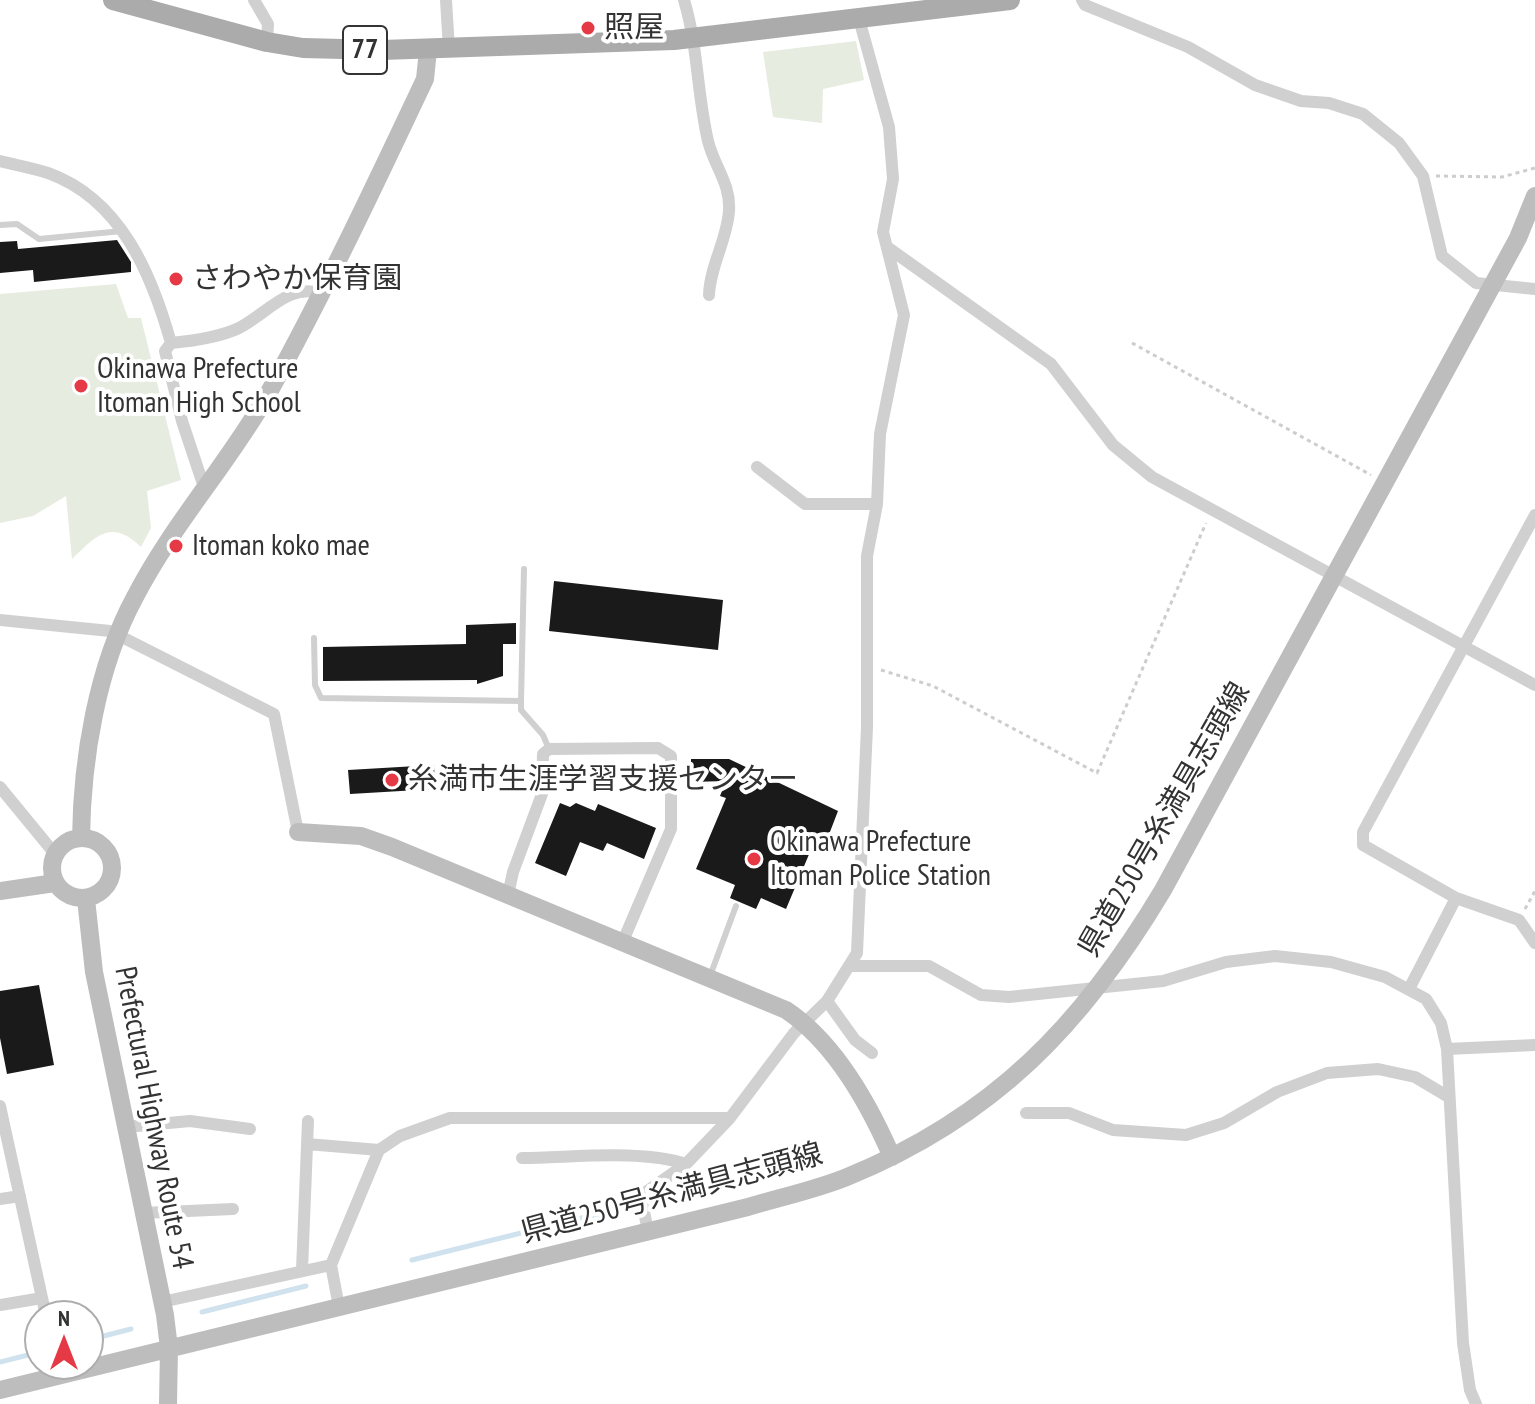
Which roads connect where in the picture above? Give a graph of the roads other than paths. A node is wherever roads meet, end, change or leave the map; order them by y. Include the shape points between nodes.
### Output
1 (113, 0) edge
2 (446, 0) edge
3 (684, 0) edge
4 (1010, 0) edge
5 (1082, 0) edge
6 (260, 3) edge
7 (896, 7) edge
8 (859, 19) junction
9 (695, 38) junction
10 (267, 42) junction
11 (449, 49) junction
12 (428, 50) junction
13 (0, 161) edge
14 (1535, 196) edge
15 (0, 225) edge
16 (122, 231) junction
17 (887, 247) junction
18 (1492, 286) junction
19 (1535, 289) edge
20 (323, 294) junction
21 (709, 295) dead end
22 (171, 343) junction
23 (757, 467) dead end
24 (205, 490) junction
25 (877, 504) junction
26 (1535, 515) edge
27 (524, 569) dead end
28 (1335, 575) junction
29 (0, 620) edge
30 (118, 635) junction
31 (314, 638) dead end
32 (1464, 647) junction
33 (1535, 685) edge
34 (521, 701) junction
35 (549, 749) junction
36 (0, 787) edge
37 (298, 832) joint
38 (81, 838) junction
39 (55, 854) junction
40 (55, 883) junction
41 (0, 891) edge
42 (508, 895) junction
43 (1456, 898) junction
44 (86, 899) junction
45 (736, 906) dead end
46 (623, 941) junction
47 (1535, 943) edge
48 (849, 966) junction
49 (710, 976) junction
50 (1100, 988) junction
51 (1409, 989) junction
52 (827, 1001) junction
53 (803, 1022) junction
54 (1535, 1045) edge
55 (1447, 1049) junction
56 (872, 1053) dead end
57 (1447, 1096) junction
58 (0, 1106) edge
59 (1026, 1113) dead end
60 (730, 1118) junction
61 (308, 1121) dead end
62 (126, 1127) junction
63 (250, 1129) dead end
64 (307, 1144) junction
65 (379, 1150) junction
66 (892, 1157) junction
67 (522, 1158) dead end
68 (686, 1164) junction
69 (20, 1196) junction
70 (0, 1199) edge
71 (233, 1209) dead end
72 (143, 1213) junction
73 (648, 1231) junction
74 (331, 1265) junction
75 (302, 1270) junction
76 (42, 1298) joint
77 (162, 1302) junction
78 (0, 1305) edge
79 (339, 1307) junction
80 (169, 1348) junction
81 (104, 1361) edge
82 (30, 1380) edge
83 (0, 1390) edge
84 (168, 1404) edge
85 (1476, 1404) edge

1 - 10 main road, 77
2 - 11 street
3 - 9 street
4 - 7 main road, 77
5 - 18 street via 1188,47 1255,85 1363,114 1399,143 1423,176 1442,256 1476,283
6 - 10 street via 268,24
7 - 8 main road, 77
8 - 9 main road, 77
8 - 17 street via 889,127 893,179 883,232
9 - 11 main road, 77
9 - 21 street via 708,143 729,196
10 - 12 main road, 77 via 303,48
11 - 12 main road, 77
12 - 20 main road via 425,79
13 - 16 street via 49,173 73,186
14 - 18 main road, 県道250号糸満具志頭線
15 - 16 lane via 17,224 39,239
16 - 22 street via 148,274
17 - 25 street via 904,315 880,434
17 - 28 street via 1051,364 1113,445 1152,477
18 - 19 street
18 - 28 main road, 県道250号糸満具志頭線
20 - 22 street via 308,288 295,291 236,329
20 - 24 main road
22 - 24 street via 165,351
23 - 25 street via 805,504
24 - 30 main road via 142,584
25 - 48 street via 867,556 861,930
26 - 32 street
27 - 34 lane
28 - 32 street
28 - 50 main road, 県道250号糸満具志頭線 via 1163,890
29 - 30 street
30 - 37 street via 274,714
30 - 38 main road via 88,756
31 - 34 lane via 315,685 321,698
32 - 33 street
32 - 43 street via 1363,832 1363,845
34 - 35 lane via 521,710
35 - 42 street via 543,754 542,794
35 - 46 street via 658,748 671,756 671,829
36 - 39 street
37 - 42 main road via 361,836
38 - 39 main road
38 - 44 main road via 100,844 112,861 104,890
39 - 40 main road
40 - 41 main road
40 - 44 main road via 68,896
42 - 46 main road
43 - 47 street via 1519,920
43 - 51 street
44 - 62 main road, Prefectural Highway Route 54 via 92,961
45 - 49 lane
46 - 49 main road
48 - 50 street via 929,966 981,995
48 - 52 street
49 - 53 main road via 764,998
50 - 51 street via 1163,981 1226,962 1275,956 1331,962
50 - 66 main road, 県道250号糸満具志頭線 via 1050,1045 998,1092
51 - 55 street via 1426,999 1441,1023
52 - 53 street
52 - 56 street via 855,1040
53 - 60 street
53 - 66 main road via 847,1076
54 - 55 street
55 - 57 street
57 - 59 street via 1415,1077 1378,1069 1327,1073 1277,1092 1224,1123 1186,1135 1113,1130 1069,1113
57 - 85 street via 1463,1343
58 - 69 street
60 - 65 street via 450,1118 400,1136
60 - 68 street
61 - 64 street
62 - 63 street via 190,1121
62 - 72 main road, Prefectural Highway Route 54
64 - 65 street
64 - 75 street
65 - 74 street
66 - 73 main road, 県道250号糸満具志頭線 via 844,1178
67 - 68 street
68 - 73 street via 646,1192 643,1216
69 - 70 street
69 - 76 street
71 - 72 street
72 - 77 main road, Prefectural Highway Route 54
73 - 79 main road, 県道250号糸満具志頭線
74 - 75 street
74 - 79 street
75 - 77 street
76 - 78 street
77 - 80 main road, Prefectural Highway Route 54
79 - 80 main road, 県道250号糸満具志頭線
80 - 81 main road, 県道250号糸満具志頭線
80 - 84 main road
82 - 83 main road, 県道250号糸満具志頭線

